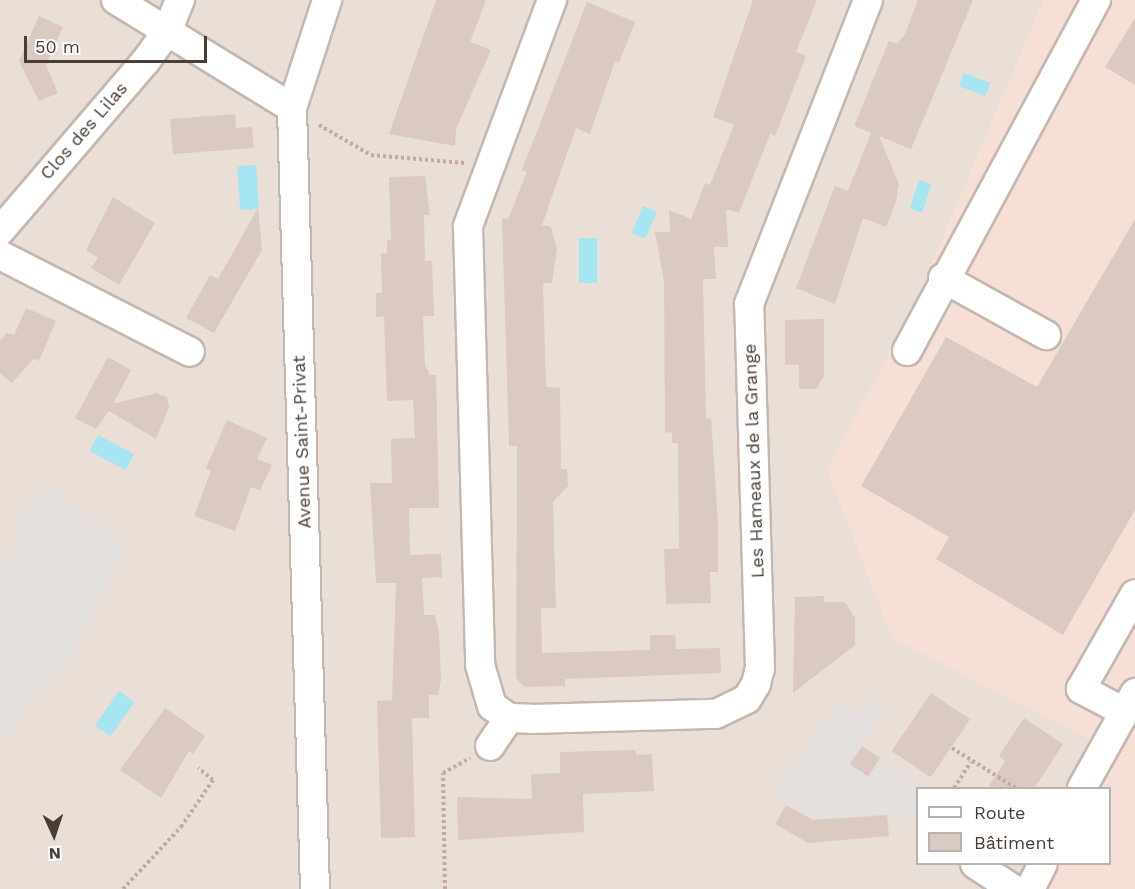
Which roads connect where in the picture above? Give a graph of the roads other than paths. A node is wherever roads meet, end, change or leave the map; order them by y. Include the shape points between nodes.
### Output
1 (116, 0) edge
2 (180, 0) edge
3 (327, 0) edge
4 (552, 0) edge
5 (868, 0) edge
6 (1096, 0) edge
7 (167, 32) junction
8 (292, 108) junction
9 (0, 231) edge
10 (0, 255) edge
11 (943, 278) junction
12 (1046, 335) dead end
13 (907, 351) dead end
14 (190, 352) dead end
15 (1135, 594) edge
16 (1130, 702) edge
17 (509, 718) junction
18 (490, 746) road end
19 (1083, 787) edge
20 (977, 865) edge
21 (1042, 865) edge
22 (315, 889) edge
23 (1013, 889) edge
24 (1030, 889) edge

1 - 7 street
2 - 7 street, Clos des Lilas
3 - 8 street, Avenue Saint-Privat
4 - 17 street via 468,226 480,665 492,706
5 - 17 street, Les Hameaux de la Grange via 749,304 760,668 756,684 747,699 716,714
6 - 11 street
7 - 8 street
7 - 9 street, Clos des Lilas
8 - 22 street, Avenue Saint-Privat
10 - 14 street
11 - 12 street
11 - 13 street
15 - 16 street via 1081,689
16 - 19 street
17 - 18 street
20 - 23 street
21 - 24 street

